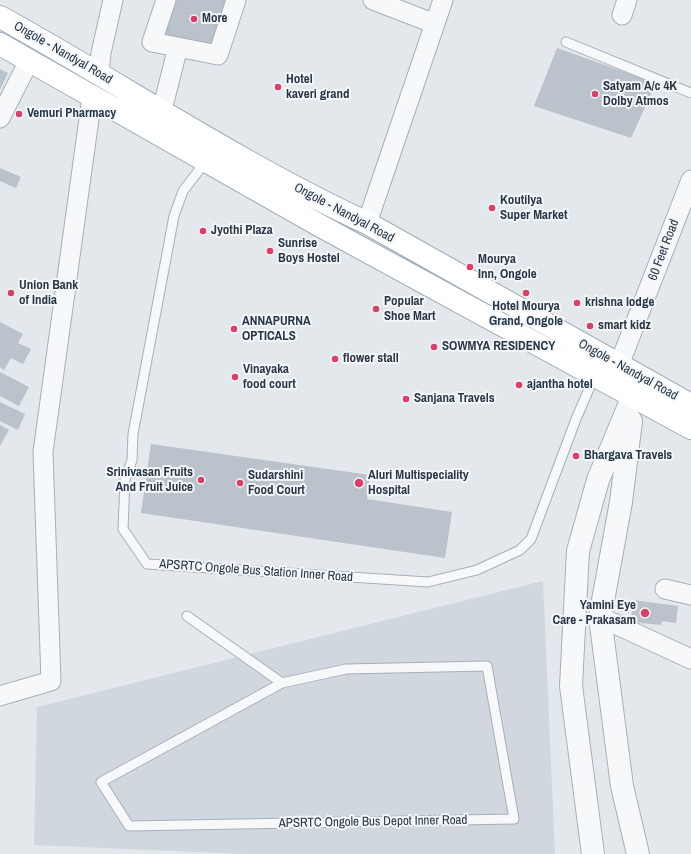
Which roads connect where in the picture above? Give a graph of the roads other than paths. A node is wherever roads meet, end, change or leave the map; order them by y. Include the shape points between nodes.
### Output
1 (113, 0) edge
2 (166, 0) edge
3 (236, 0) edge
4 (373, 0) edge
5 (443, 0) edge
6 (0, 17) edge
7 (435, 24) junction
8 (566, 42) dead end
9 (0, 44) edge
10 (178, 47) junction
11 (29, 61) junction
12 (99, 74) junction
13 (691, 93) edge
14 (92, 97) junction
15 (162, 110) junction
16 (0, 118) edge
17 (216, 142) junction
18 (206, 161) junction
19 (690, 185) edge
20 (368, 223) junction
21 (604, 368) junction
22 (638, 387) junction
23 (691, 405) edge
24 (691, 428) edge
25 (666, 589) dead end
26 (691, 595) edge
27 (187, 616) dead end
28 (600, 617) junction
29 (691, 659) edge
30 (282, 683) junction
31 (0, 696) edge
32 (593, 854) edge
33 (638, 854) edge

1 - 12 street
2 - 10 street via 152,42
3 - 10 street via 218,55
4 - 7 street
5 - 7 street
6 - 12 main road, Ongole - Nandyal Road
7 - 20 street
8 - 13 lane
9 - 11 main road, Ongole - Nandyal Road
10 - 15 street
11 - 14 main road, Ongole - Nandyal Road
11 - 16 street
12 - 15 main road, Ongole - Nandyal Road
14 - 18 main road, Ongole - Nandyal Road
14 - 31 street via 43,452 51,681
15 - 17 main road, Ongole - Nandyal Road
17 - 18 main road
17 - 20 main road, Ongole - Nandyal Road via 328,205
18 - 21 main road, Ongole - Nandyal Road via 323,228
18 - 21 lane, APSRTC Ongole Bus Station Inner Road via 183,191 174,216 133,434 132,460 125,480 123,529 147,564 428,582 477,570 520,550 531,539 576,419
19 - 21 street, 60 Feet Road
20 - 21 main road, Ongole - Nandyal Road
21 - 22 main road, Ongole - Nandyal Road
22 - 23 main road, Ongole - Nandyal Road
22 - 24 main road, Ongole - Nandyal Road
22 - 28 street
22 - 32 street via 598,480 578,551 571,686
25 - 26 street
27 - 30 lane
28 - 29 street
28 - 33 street via 622,786
30 - 30 lane, APSRTC Ongole Bus Depot Inner Road via 346,669 487,666 514,819 128,826 101,782

